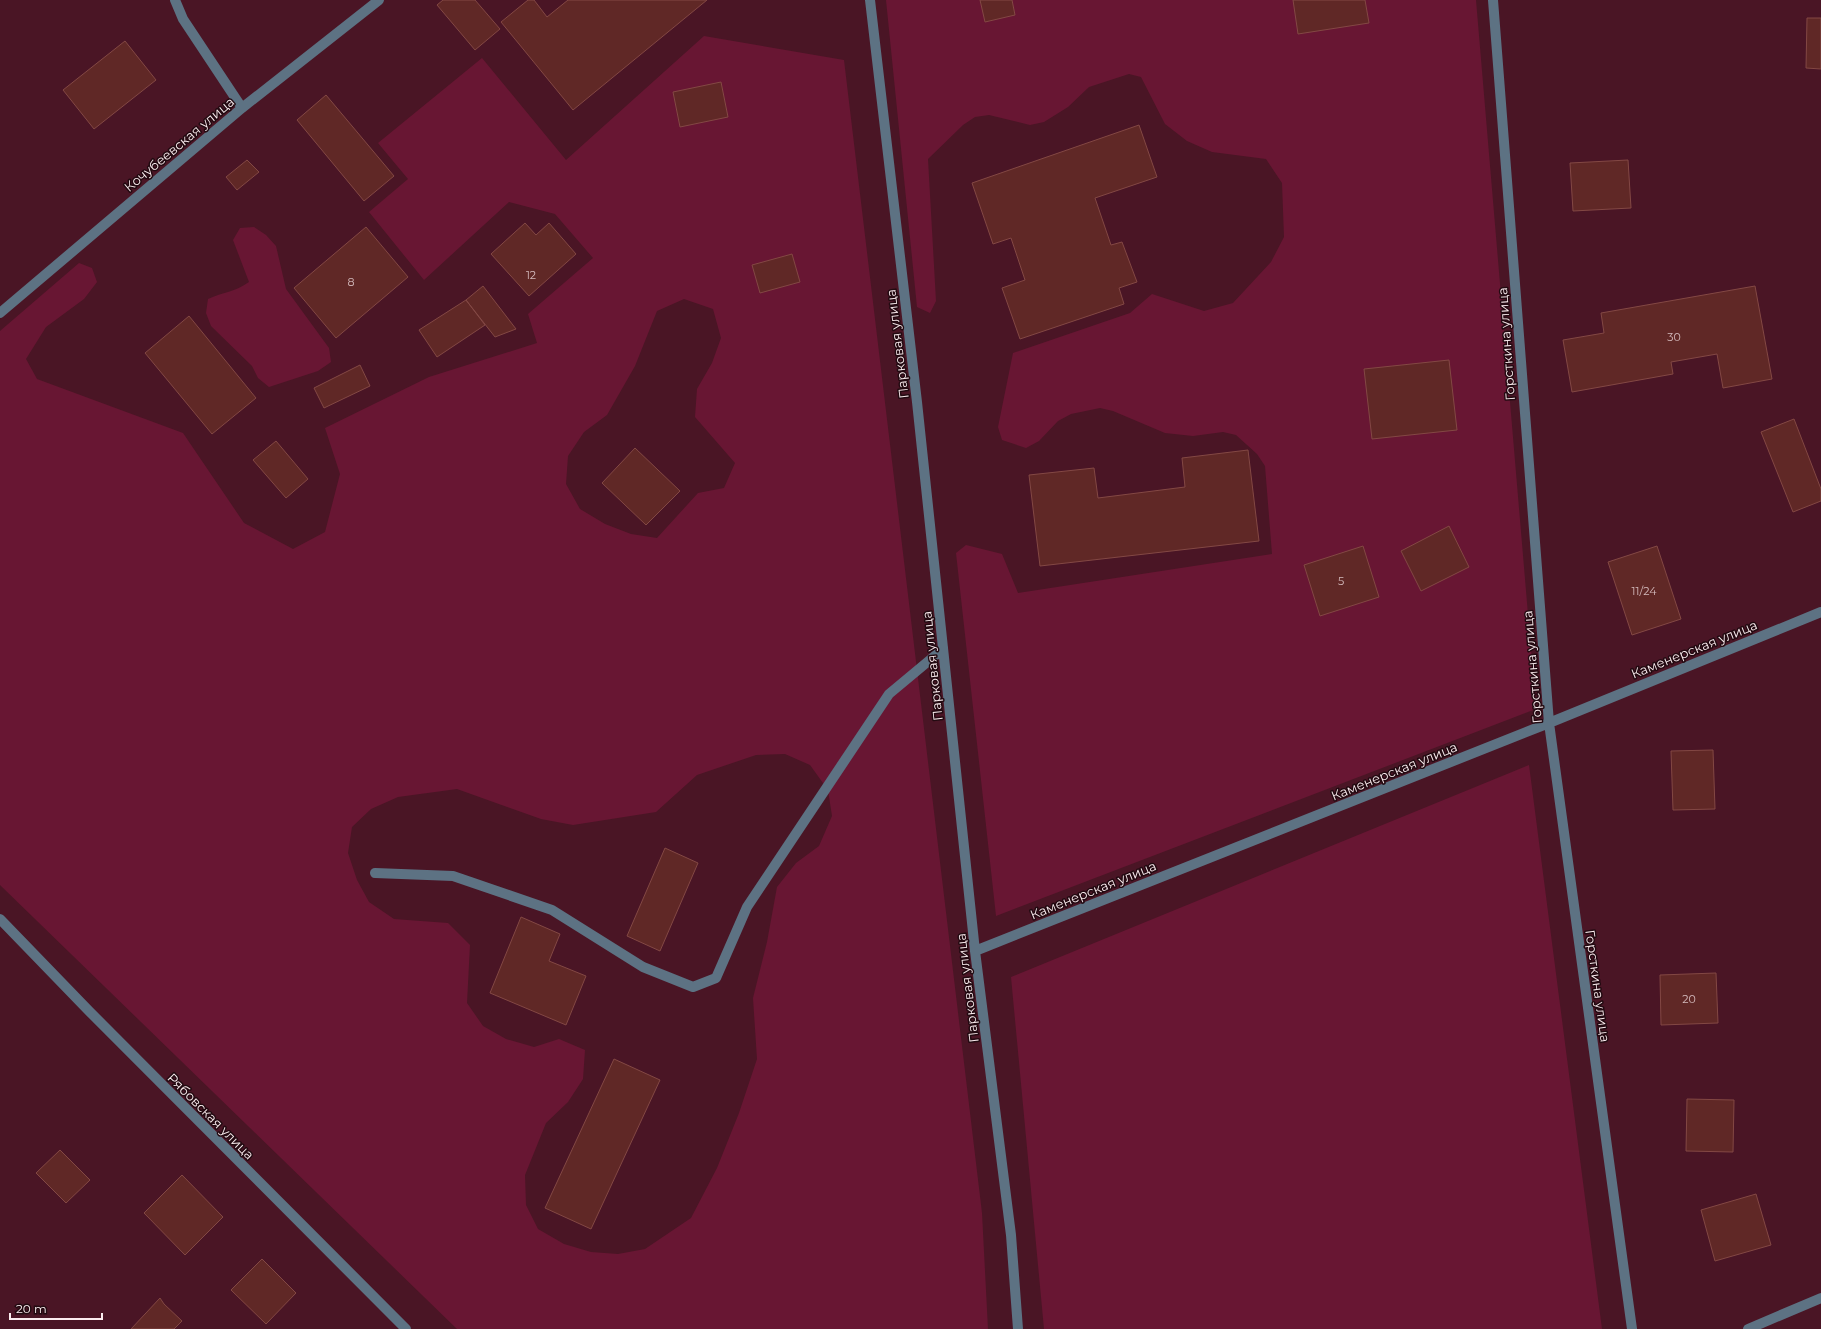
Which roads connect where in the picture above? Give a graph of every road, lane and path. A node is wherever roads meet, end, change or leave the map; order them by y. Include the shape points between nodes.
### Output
1 (175, 0) edge
2 (379, 0) edge
3 (870, 0) edge
4 (1493, 0) edge
5 (242, 108) junction
6 (0, 314) edge
7 (1821, 612) edge
8 (943, 649) junction
9 (1549, 723) junction
10 (375, 873) dead end
11 (0, 919) edge
12 (975, 951) junction
13 (1821, 1298) edge
14 (406, 1329) edge
15 (1018, 1329) edge
16 (1632, 1329) edge
17 (1748, 1329) edge

1 - 5 street via 183,18
2 - 5 street, Кочубеевская улица
3 - 8 street, Парковая улица
4 - 9 street, Горсткина улица
5 - 6 street, Кочубеевская улица
7 - 9 street, Каменерская улица
8 - 10 street via 889,694 747,907 716,978 694,987 643,967 552,910 453,876
8 - 12 street, Парковая улица
9 - 12 street, Каменерская улица
9 - 16 street, Горсткина улица
11 - 14 street, Рябовская улица via 94,1017
12 - 15 street, Парковая улица via 1011,1235
13 - 17 street

